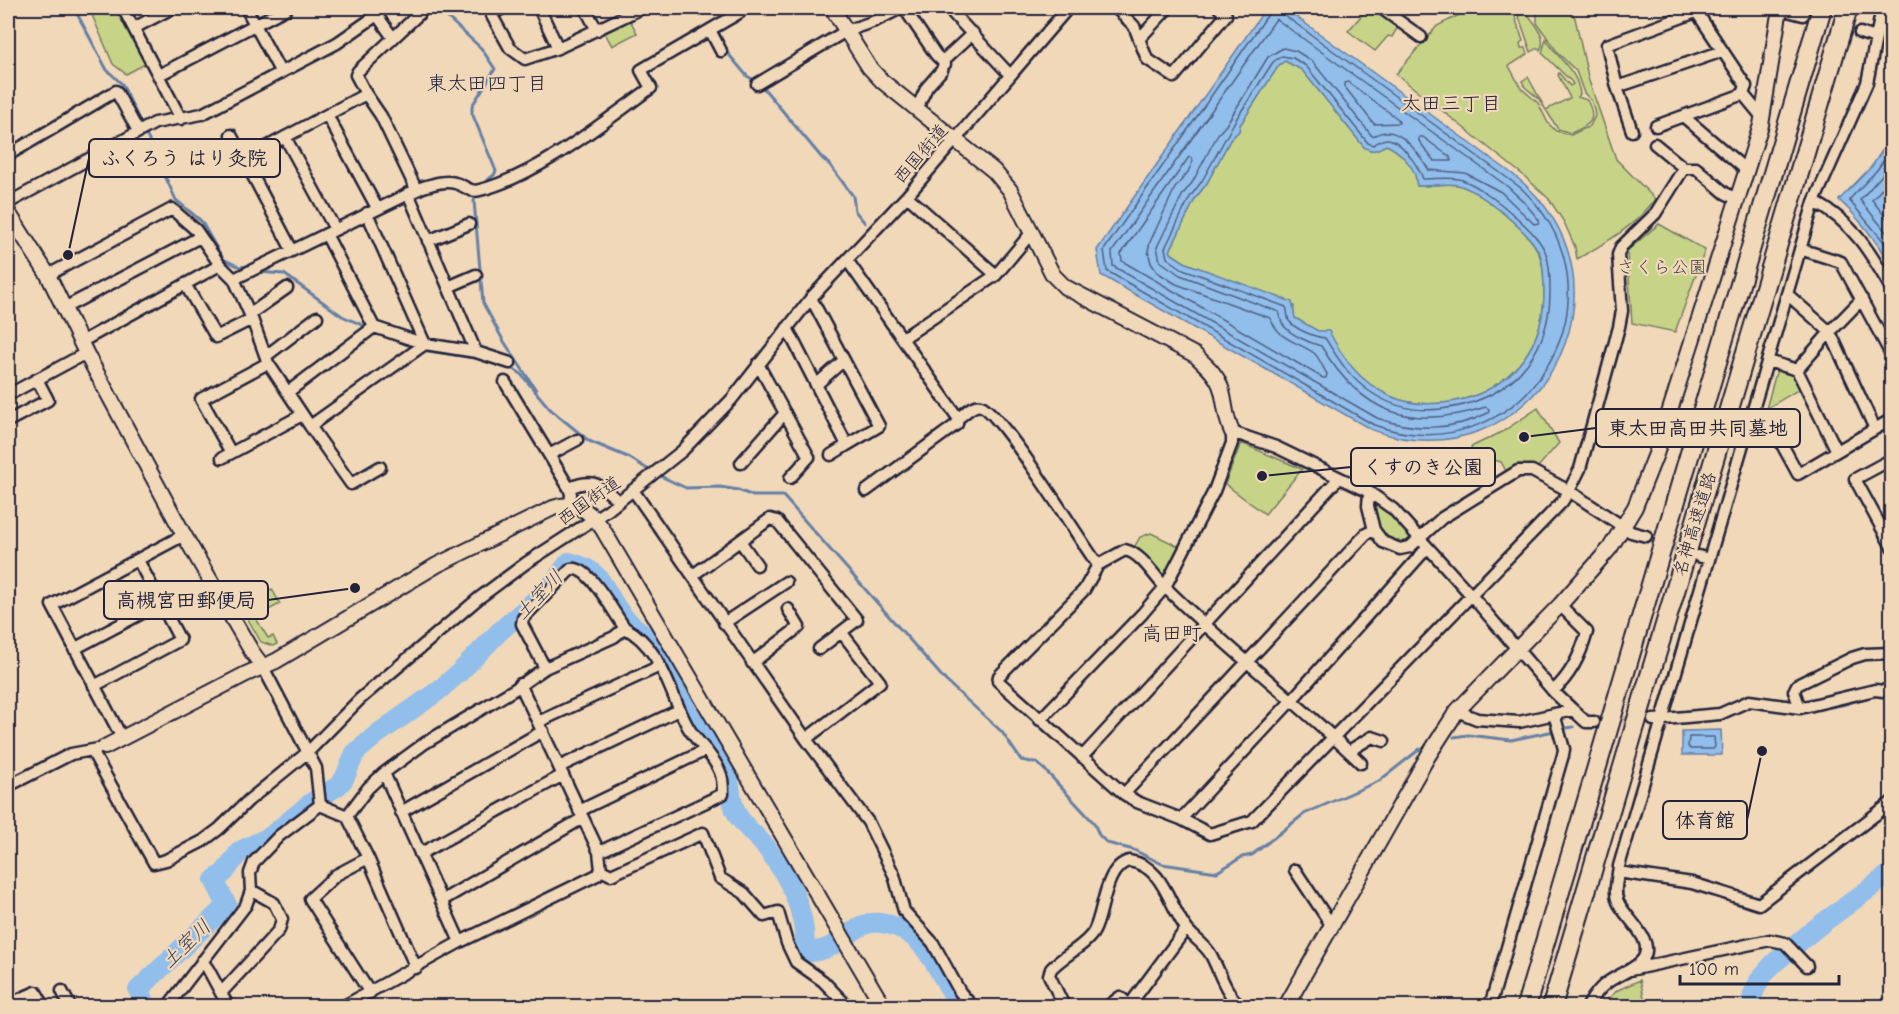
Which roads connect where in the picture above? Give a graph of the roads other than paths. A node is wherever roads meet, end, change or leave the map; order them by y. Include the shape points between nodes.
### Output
1 (123, 8) edge
2 (172, 8) edge
3 (246, 8) edge
4 (287, 8) edge
5 (421, 8) edge
6 (502, 8) edge
7 (538, 8) edge
8 (585, 8) edge
9 (738, 8) edge
10 (832, 8) edge
11 (903, 8) edge
12 (948, 8) edge
13 (1068, 8) edge
14 (1116, 8) edge
15 (1168, 8) edge
16 (1219, 8) edge
17 (1381, 8) edge
18 (1779, 8) edge
19 (1822, 8) edge
20 (1848, 8) edge
21 (635, 9) edge
22 (1695, 10) edge
23 (1885, 10) edge
24 (374, 11) edge
25 (1803, 15) tunnel mouth
26 (255, 24) junction
27 (134, 28) junction
28 (597, 30) junction
29 (710, 30) junction
30 (846, 31) junction
31 (973, 33) junction
32 (1860, 33) tunnel mouth
33 (1421, 37) dead end
34 (393, 38) junction
35 (1140, 38) junction
36 (1876, 38) junction
37 (558, 48) junction
38 (721, 51) dead end
39 (1723, 51) junction
40 (945, 64) junction
41 (281, 73) junction
42 (159, 75) junction
43 (1010, 75) junction
44 (758, 83) dead end
45 (1617, 87) junction
46 (366, 94) junction
47 (1743, 94) junction
48 (916, 110) junction
49 (327, 115) junction
50 (1683, 116) junction
51 (1762, 117) junction
52 (181, 119) junction
53 (1656, 126) dead end
54 (138, 131) junction
55 (1632, 131) dead end
56 (231, 135) dead end
57 (285, 137) junction
58 (955, 140) junction
59 (1656, 144) dead end
60 (8, 155) edge
61 (244, 159) junction
62 (1683, 168) junction
63 (1745, 169) junction
64 (412, 191) junction
65 (907, 196) junction
66 (1737, 199) junction
67 (1815, 202) junction
68 (8, 203) edge
69 (372, 211) junction
70 (8, 212) edge
71 (469, 224) dead end
72 (330, 231) junction
73 (1032, 232) junction
74 (200, 237) junction
75 (428, 241) junction
76 (1800, 249) junction
77 (292, 250) junction
78 (847, 260) junction
79 (219, 265) junction
80 (48, 275) junction
81 (476, 275) dead end
82 (996, 275) junction
83 (234, 279) junction
84 (185, 284) junction
85 (448, 287) junction
86 (287, 288) dead end
87 (1892, 290) edge
88 (1787, 294) junction
89 (811, 298) junction
90 (1862, 299) junction
91 (64, 308) junction
92 (251, 316) junction
93 (317, 316) dead end
94 (374, 327) junction
95 (787, 328) junction
96 (1830, 332) junction
97 (903, 338) junction
98 (425, 344) junction
99 (83, 348) junction
100 (476, 352) junction
101 (1892, 356) edge
102 (267, 359) junction
103 (1768, 361) junction
104 (843, 362) junction
105 (510, 363) dead end
106 (758, 364) junction
107 (1797, 370) junction
108 (37, 379) junction
109 (505, 382) dead end
110 (816, 385) junction
111 (288, 392) junction
112 (8, 395) edge
113 (785, 413) junction
114 (302, 415) junction
115 (958, 418) junction
116 (1892, 419) edge
117 (8, 421) edge
118 (310, 426) junction
119 (1875, 429) junction
120 (1232, 432) junction
121 (1779, 439) dead end
122 (576, 440) dead end
123 (848, 445) junction
124 (1837, 451) junction
125 (549, 455) junction
126 (831, 455) dead end
127 (1892, 459) edge
128 (741, 463) dead end
129 (381, 467) dead end
130 (1339, 477) junction
131 (790, 478) dead end
132 (568, 488) junction
133 (633, 490) junction
134 (866, 491) dead end
135 (1569, 491) junction
136 (1369, 492) junction
137 (618, 501) junction
138 (570, 505) junction
139 (595, 519) junction
140 (1625, 526) junction
141 (1374, 530) junction
142 (184, 535) junction
143 (1646, 537) tunnel mouth
144 (1419, 538) junction
145 (740, 541) junction
146 (1892, 547) edge
147 (1427, 548) junction
148 (1698, 556) tunnel mouth
149 (1709, 559) junction
150 (138, 560) junction
151 (1098, 565) junction
152 (757, 566) dead end
153 (693, 575) junction
154 (786, 582) dead end
155 (1165, 587) junction
156 (1471, 595) junction
157 (161, 603) junction
158 (1560, 605) junction
159 (788, 609) dead end
160 (724, 623) junction
161 (1205, 623) junction
162 (625, 628) junction
163 (842, 633) junction
164 (74, 649) junction
165 (819, 649) dead end
166 (1516, 649) junction
167 (1892, 653) edge
168 (1248, 662) junction
169 (752, 663) junction
170 (660, 666) junction
171 (263, 667) junction
172 (545, 668) junction
173 (520, 684) junction
174 (94, 686) junction
175 (1553, 692) junction
176 (1892, 692) edge
177 (1291, 701) junction
178 (1800, 708) junction
179 (679, 710) junction
180 (1573, 710) junction
181 (1457, 711) junction
182 (1555, 716) junction
183 (1040, 720) junction
184 (1657, 720) junction
185 (1594, 722) tunnel mouth
186 (541, 727) junction
187 (122, 738) junction
188 (1334, 738) junction
189 (806, 739) junction
190 (1384, 741) dead end
191 (98, 749) junction
192 (706, 750) junction
193 (1349, 751) junction
194 (308, 752) junction
195 (1082, 757) junction
196 (1361, 763) dead end
197 (561, 771) junction
198 (384, 773) junction
199 (8, 785) edge
200 (1124, 794) junction
201 (1892, 802) edge
202 (320, 805) junction
203 (401, 812) junction
204 (581, 814) junction
205 (347, 816) junction
206 (1181, 819) junction
207 (598, 852) junction
208 (420, 854) junction
209 (368, 858) junction
210 (601, 870) junction
211 (1294, 870) dead end
212 (1618, 872) junction
213 (251, 890) junction
214 (441, 901) junction
215 (1332, 926) junction
216 (1186, 929) junction
217 (460, 942) junction
218 (202, 961) junction
219 (1807, 966) dead end
220 (416, 968) junction
221 (1627, 971) junction
222 (62, 991) dead end
223 (220, 993) junction
224 (370, 993) junction
225 (1133, 1003) edge
226 (8, 1004) edge
227 (44, 1006) edge
228 (70, 1006) edge
229 (168, 1006) edge
230 (228, 1006) edge
231 (344, 1006) edge
232 (846, 1006) edge
233 (883, 1006) edge
234 (972, 1006) edge
235 (1064, 1006) edge
236 (1108, 1006) edge
237 (1240, 1006) edge
238 (1286, 1006) edge
239 (1490, 1006) edge
240 (1526, 1006) edge
241 (1552, 1006) edge
242 (1588, 1006) edge

1 - 27 street
2 - 27 street
3 - 26 street
4 - 26 street
5 - 34 street
6 - 37 street via 492,16 510,48 525,59
7 - 37 street
8 - 28 street
9 - 29 street via 739,14
10 - 30 street
11 - 30 street
11 - 40 street
12 - 31 street
13 - 43 street, 西国街道
14 - 35 street
15 - 35 street
16 - 35 street via 1226,15 1174,77 1147,59
17 - 33 street
18 - 25 street
18 - 51 street
19 - 240 highway, 名神高速道路
20 - 241 highway, 名神高速道路
21 - 28 street
22 - 39 street
22 - 45 street via 1607,45
23 - 36 street
24 - 34 street
24 - 41 street via 337,43
26 - 41 street
26 - 42 street
27 - 42 street
28 - 37 street
29 - 38 street
29 - 64 street via 641,70 651,88 566,149 525,172 477,191 453,182
30 - 44 street
30 - 48 street via 874,73
31 - 40 street via 945,59
31 - 43 street
32 - 36 street
34 - 46 street via 358,71 357,78
36 - 67 street via 1868,83
39 - 45 street
39 - 47 street via 1746,86
40 - 48 street
41 - 52 street via 202,114
42 - 52 street
43 - 58 street, 西国街道
45 - 55 street
46 - 49 street
46 - 64 street via 386,124
47 - 50 street
47 - 51 street
48 - 58 street
49 - 57 street
49 - 69 street
50 - 53 street
50 - 63 street
51 - 63 street
52 - 54 street via 155,123
54 - 60 street via 116,91
54 - 68 street
56 - 61 street
57 - 61 street
57 - 72 street
58 - 65 street, 西国街道
58 - 73 street via 1003,181
59 - 62 street
61 - 77 street
62 - 66 street via 1696,168
62 - 135 street via 1655,214 1618,255 1622,311 1619,327 1580,469
63 - 66 street
64 - 69 street
64 - 75 street
65 - 78 street, 西国街道
65 - 82 street
66 - 140 street via 1656,454
67 - 76 street
67 - 87 street via 1843,220 1867,248
69 - 72 street
69 - 98 street
70 - 80 street
71 - 75 street
72 - 77 street
72 - 94 street
73 - 82 street
73 - 120 street via 1053,275 1065,287 1195,355 1211,370 1220,385
74 - 79 street
74 - 80 street via 172,209
74 - 91 street
75 - 85 street
76 - 88 street
76 - 90 street via 1841,262
77 - 83 street
78 - 89 street, 西国街道
78 - 97 street
79 - 83 street
79 - 84 street
80 - 91 street
81 - 85 street
82 - 97 street
83 - 92 street
84 - 92 street via 216,338
84 - 99 street
85 - 100 street
86 - 92 street
88 - 96 street
88 - 103 street
89 - 95 street, 西国街道
89 - 104 street
90 - 96 street
90 - 101 street
91 - 99 street
92 - 102 street
93 - 102 street
94 - 98 street
94 - 111 street
95 - 106 street, 西国街道
95 - 110 street
96 - 107 street
96 - 119 street
97 - 115 street
98 - 100 street
98 - 118 street
99 - 108 street
99 - 142 street
100 - 105 street
102 - 111 street
102 - 114 street via 201,399 227,455
103 - 107 street
103 - 149 street
104 - 110 street
104 - 123 street via 879,426
106 - 113 street
106 - 133 street, 西国街道 via 699,434
107 - 124 street
108 - 112 street
108 - 117 street via 48,400
109 - 125 street via 520,397
110 - 123 street
111 - 114 street
113 - 128 street
113 - 131 street via 809,457
114 - 118 street
115 - 134 street via 957,424
115 - 151 street via 978,405 990,412
116 - 119 street
118 - 129 street via 351,484
119 - 124 street
120 - 130 street via 1276,447
120 - 155 street via 1232,443 1214,491
121 - 124 street via 1798,474
122 - 125 street
123 - 126 street
125 - 132 street
127 - 146 street via 1855,479
130 - 136 street
130 - 161 street
132 - 137 street via 594,483
132 - 138 street via 572,494
133 - 137 street, 西国街道
133 - 153 street
135 - 140 street
135 - 144 street via 1532,471 1518,471 1442,518
135 - 156 street
136 - 141 street via 1369,517
136 - 144 street via 1393,509
137 - 139 street, 西国街道
138 - 139 street via 585,509
138 - 171 street via 553,508 437,565
139 - 194 street, 西国街道 via 484,594 360,699
139 - 233 street
140 - 143 street
140 - 158 street
141 - 144 street via 1383,542 1400,549 1410,547
141 - 168 street via 1366,534
142 - 150 street
142 - 171 street
144 - 147 street
145 - 152 street
145 - 153 street
145 - 163 street via 770,519 777,521 857,620
147 - 156 street
147 - 177 street
148 - 149 street
149 - 184 street
150 - 157 street
150 - 164 street via 52,605
151 - 155 street via 1125,550 1133,552
151 - 183 street via 1084,590 999,676 998,681
153 - 160 street
154 - 160 street
155 - 161 street
155 - 183 street
156 - 166 street
156 - 188 street
157 - 164 street
157 - 174 street via 180,640
158 - 166 street
158 - 175 street via 1587,632 1578,658
159 - 169 street via 799,627
160 - 169 street
161 - 168 street
161 - 195 street
162 - 170 street via 636,634
162 - 172 street via 614,637
162 - 172 street via 594,582 579,569 571,569 523,618 522,624
163 - 165 street
163 - 189 street via 880,682
164 - 174 street
166 - 175 street
166 - 181 street
167 - 178 street via 1852,658 1797,685 1794,691
168 - 177 street
168 - 200 street
169 - 189 street
170 - 179 street
170 - 186 street
171 - 187 street
171 - 194 street
172 - 173 street
173 - 186 street
173 - 198 street
174 - 187 street
175 - 180 street
176 - 178 street via 1875,690
177 - 188 street
177 - 206 street
178 - 184 street via 1749,701 1720,714
179 - 192 street
179 - 197 street
180 - 182 street
180 - 185 street via 1586,722
181 - 182 street via 1477,719 1519,722
181 - 215 street
182 - 239 street via 1563,755
183 - 195 street
184 - 212 street
186 - 197 street
186 - 203 street
187 - 191 street
188 - 193 street
188 - 206 street via 1252,821 1210,834
189 - 234 street via 868,822 894,874 904,911 933,943
190 - 193 street via 1372,737
191 - 194 street, 西国街道 via 154,863 203,841
191 - 199 street via 71,754
192 - 204 street
192 - 207 street via 721,774 723,794
193 - 196 street
194 - 202 street via 316,768
195 - 200 street
197 - 204 street
197 - 208 street
198 - 203 street
198 - 205 street
200 - 206 street
201 - 212 street via 1759,904 1692,884
202 - 205 street
202 - 213 street via 279,836 254,862
203 - 208 street
204 - 207 street
204 - 214 street
205 - 209 street
207 - 210 street
208 - 214 street
209 - 220 street
209 - 224 street via 336,875 310,899
210 - 217 street via 597,876
210 - 232 street via 611,875 703,833 723,881 744,893 764,916 778,912 796,962 823,981
211 - 215 street
212 - 221 street via 1618,901 1646,944 1643,959
213 - 218 street via 244,908
213 - 223 street via 274,903 282,919 279,930
214 - 217 street
215 - 238 street
216 - 225 street
216 - 235 street via 1156,875 1133,862 1122,863 1110,880 1093,933 1051,969 1049,975
216 - 237 street via 1205,945 1229,993
217 - 220 street
218 - 223 street
218 - 229 street
219 - 221 street via 1785,943 1770,940
220 - 224 street
221 - 242 street via 1607,982
222 - 228 street
223 - 230 street
224 - 231 street
225 - 236 street via 1120,997
226 - 227 street via 36,992

